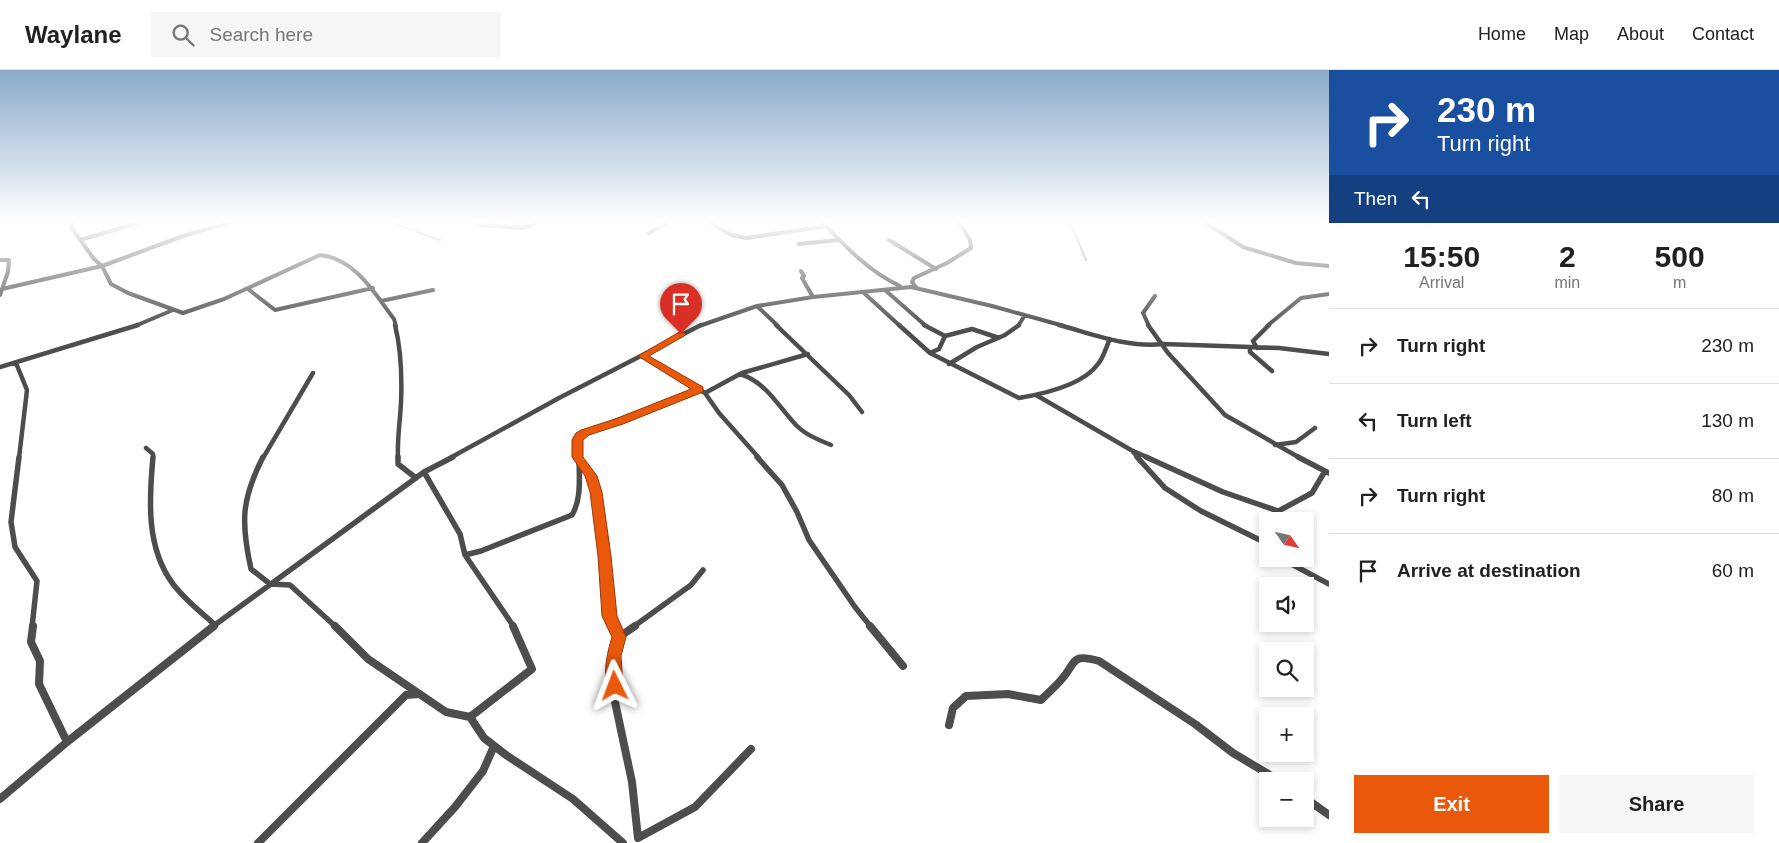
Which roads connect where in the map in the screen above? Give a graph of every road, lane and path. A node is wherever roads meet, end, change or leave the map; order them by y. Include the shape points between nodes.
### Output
1 (93, 258) edge
2 (124, 258) edge
3 (312, 258) edge
4 (334, 258) edge
5 (860, 258) edge
6 (917, 258) edge
7 (955, 258) edge
8 (1280, 258) edge
9 (0, 260) edge
10 (102, 266) junction
11 (1329, 266) edge
12 (936, 269) junction
13 (801, 271) dead end
14 (901, 287) junction
15 (248, 288) junction
16 (372, 288) junction
17 (917, 288) junction
18 (2, 289) junction
19 (433, 290) dead end
20 (885, 290) junction
21 (864, 293) junction
22 (1329, 294) edge
23 (0, 295) edge
24 (813, 296) junction
25 (1155, 296) dead end
26 (381, 301) junction
27 (757, 306) junction
28 (173, 310) junction
29 (1025, 315) junction
30 (945, 336) junction
31 (999, 338) junction
32 (1110, 339) junction
33 (1163, 344) junction
34 (1250, 348) junction
35 (1257, 348) junction
36 (930, 353) junction
37 (808, 354) junction
38 (1329, 354) edge
39 (642, 356) junction
40 (16, 364) junction
41 (949, 364) junction
42 (0, 367) edge
43 (1272, 371) dead end
44 (313, 373) dead end
45 (740, 374) junction
46 (702, 391) junction
47 (1036, 395) junction
48 (862, 412) dead end
49 (1315, 428) dead end
50 (831, 445) dead end
51 (1275, 445) junction
52 (146, 448) dead end
53 (1131, 450) junction
54 (578, 457) junction
55 (424, 472) junction
56 (1327, 472) edge
57 (416, 478) junction
58 (1278, 511) joint
59 (1259, 540) edge
60 (465, 555) junction
61 (1299, 568) edge
62 (703, 570) dead end
63 (270, 584) junction
64 (1329, 584) edge
65 (215, 625) junction
66 (619, 637) junction
67 (903, 666) dead end
68 (420, 694) junction
69 (470, 717) junction
70 (950, 725) dead end
71 (66, 742) junction
72 (494, 746) junction
73 (751, 749) dead end
74 (1265, 772) edge
75 (0, 799) edge
76 (1314, 804) edge
77 (1329, 815) edge
78 (638, 841) edge
79 (258, 843) edge
80 (422, 843) edge
81 (623, 843) edge

1 - 10 street
2 - 10 street
3 - 15 street
4 - 16 street via 363,277
5 - 14 street via 885,279
6 - 12 street
7 - 12 street
8 - 11 street
9 - 18 street via 9,260
10 - 18 street
10 - 28 street via 111,284
12 - 17 street via 914,278 912,282
13 - 24 street
14 - 17 street
14 - 20 street
15 - 16 street via 275,310
15 - 28 street via 188,313
16 - 26 street
17 - 29 street
18 - 23 street
19 - 26 street
20 - 21 street
20 - 30 street via 923,324
21 - 24 street
21 - 36 street
22 - 35 street via 1301,298 1253,340
24 - 27 street
25 - 33 street via 1144,312 1150,329
26 - 57 street via 394,319 398,337 401,400 398,464
27 - 37 street
27 - 39 street via 703,324
28 - 40 street via 128,329
29 - 31 street via 1022,324
29 - 32 street
30 - 31 street via 972,329
30 - 36 street via 939,350
31 - 41 street via 974,348
32 - 33 street via 1145,346
32 - 47 street via 1097,366 1074,381
33 - 34 street
33 - 51 street via 1225,416
34 - 35 street
34 - 43 street via 1250,352
35 - 38 street
36 - 41 street
37 - 45 street
37 - 48 street
39 - 46 street
39 - 55 street
40 - 42 street
40 - 71 street via 27,390 11,522 15,547 36,582 31,642 40,661 39,684
41 - 47 street via 1019,398
44 - 63 street via 266,452 244,509 251,569
45 - 46 street via 715,389
45 - 50 street via 754,379 772,394 805,433
46 - 54 street via 585,432 578,440
46 - 67 street via 782,486 809,540 855,607
47 - 53 street
49 - 51 street via 1296,442
51 - 56 street
52 - 65 street via 153,454 151,526 162,565 178,589
53 - 58 street via 1223,492
53 - 59 street via 1165,488 1201,511
54 - 60 street via 577,500 572,515
54 - 66 street via 591,476 596,492 609,616
55 - 57 street
55 - 60 street via 460,534
56 - 58 street via 1312,493
57 - 63 street
60 - 69 street via 528,654 532,669
61 - 64 street
62 - 66 street via 684,591
63 - 65 street
63 - 68 street via 290,586 368,659
65 - 71 street
66 - 78 street via 613,656 616,702 632,782
68 - 69 street via 446,712
68 - 79 street via 406,695
69 - 72 street via 484,738
70 - 74 street via 954,708 966,696 1008,694 1040,700 1063,678 1072,662 1084,658 1100,661
71 - 75 street
72 - 80 street via 483,771
72 - 81 street via 573,799
73 - 78 street via 695,807
76 - 77 street

